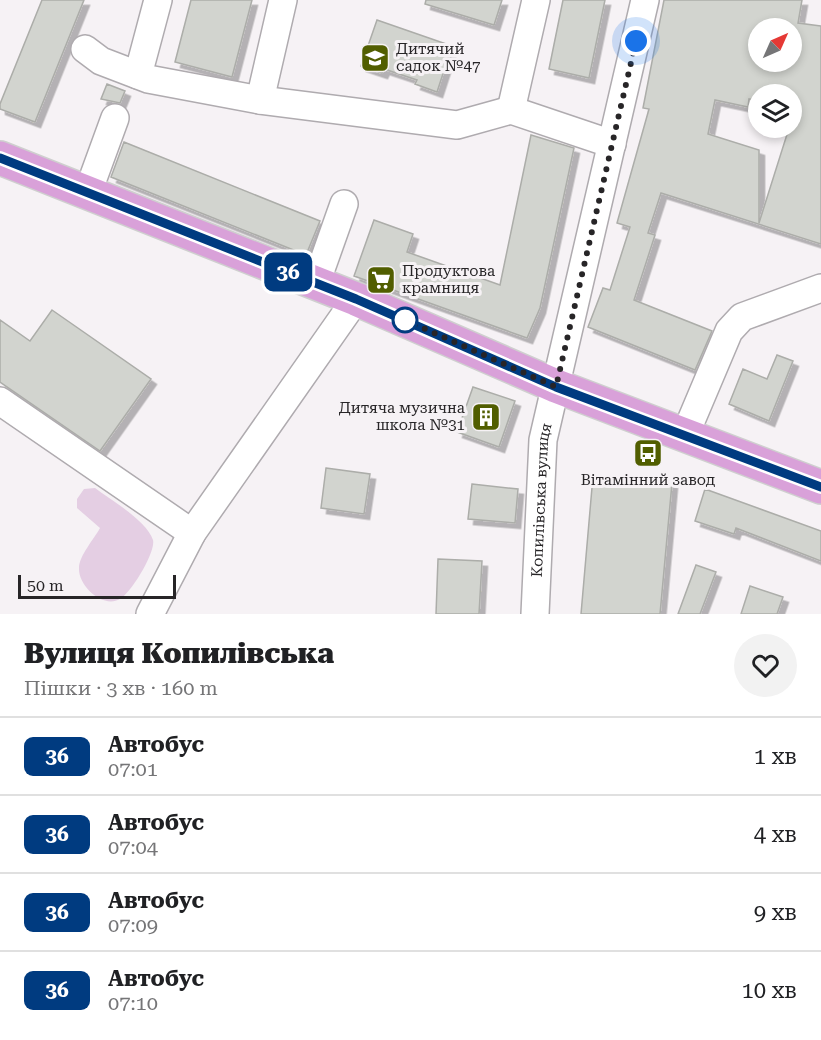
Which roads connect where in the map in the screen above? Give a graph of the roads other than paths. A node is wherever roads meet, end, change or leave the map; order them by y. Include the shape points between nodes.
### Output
1 (158, 0) edge
2 (283, 0) edge
3 (536, 0) edge
4 (645, 0) edge
5 (86, 49) dead end
6 (138, 75) junction
7 (260, 100) junction
8 (511, 110) junction
9 (115, 118) dead end
10 (612, 144) junction
11 (0, 158) edge
12 (88, 192) junction
13 (344, 204) dead end
14 (316, 283) junction
15 (821, 288) edge
16 (356, 299) junction
17 (556, 387) junction
18 (0, 401) edge
19 (686, 435) junction
20 (821, 487) edge
21 (192, 533) junction
22 (150, 614) edge
23 (535, 614) edge

1 - 6 street
2 - 7 street
3 - 8 street
4 - 10 street, Копилівська вулиця
5 - 6 street via 100,61
6 - 7 street
7 - 8 street via 457,125
8 - 10 street
9 - 12 street
10 - 17 street, Копилівська вулиця
11 - 12 main road
12 - 14 main road
13 - 14 street
14 - 16 main road
15 - 19 street via 735,323
16 - 17 main road
16 - 21 street
17 - 19 main road
17 - 23 street, Копилівська вулиця via 543,440
18 - 21 street
19 - 20 main road
21 - 22 street

